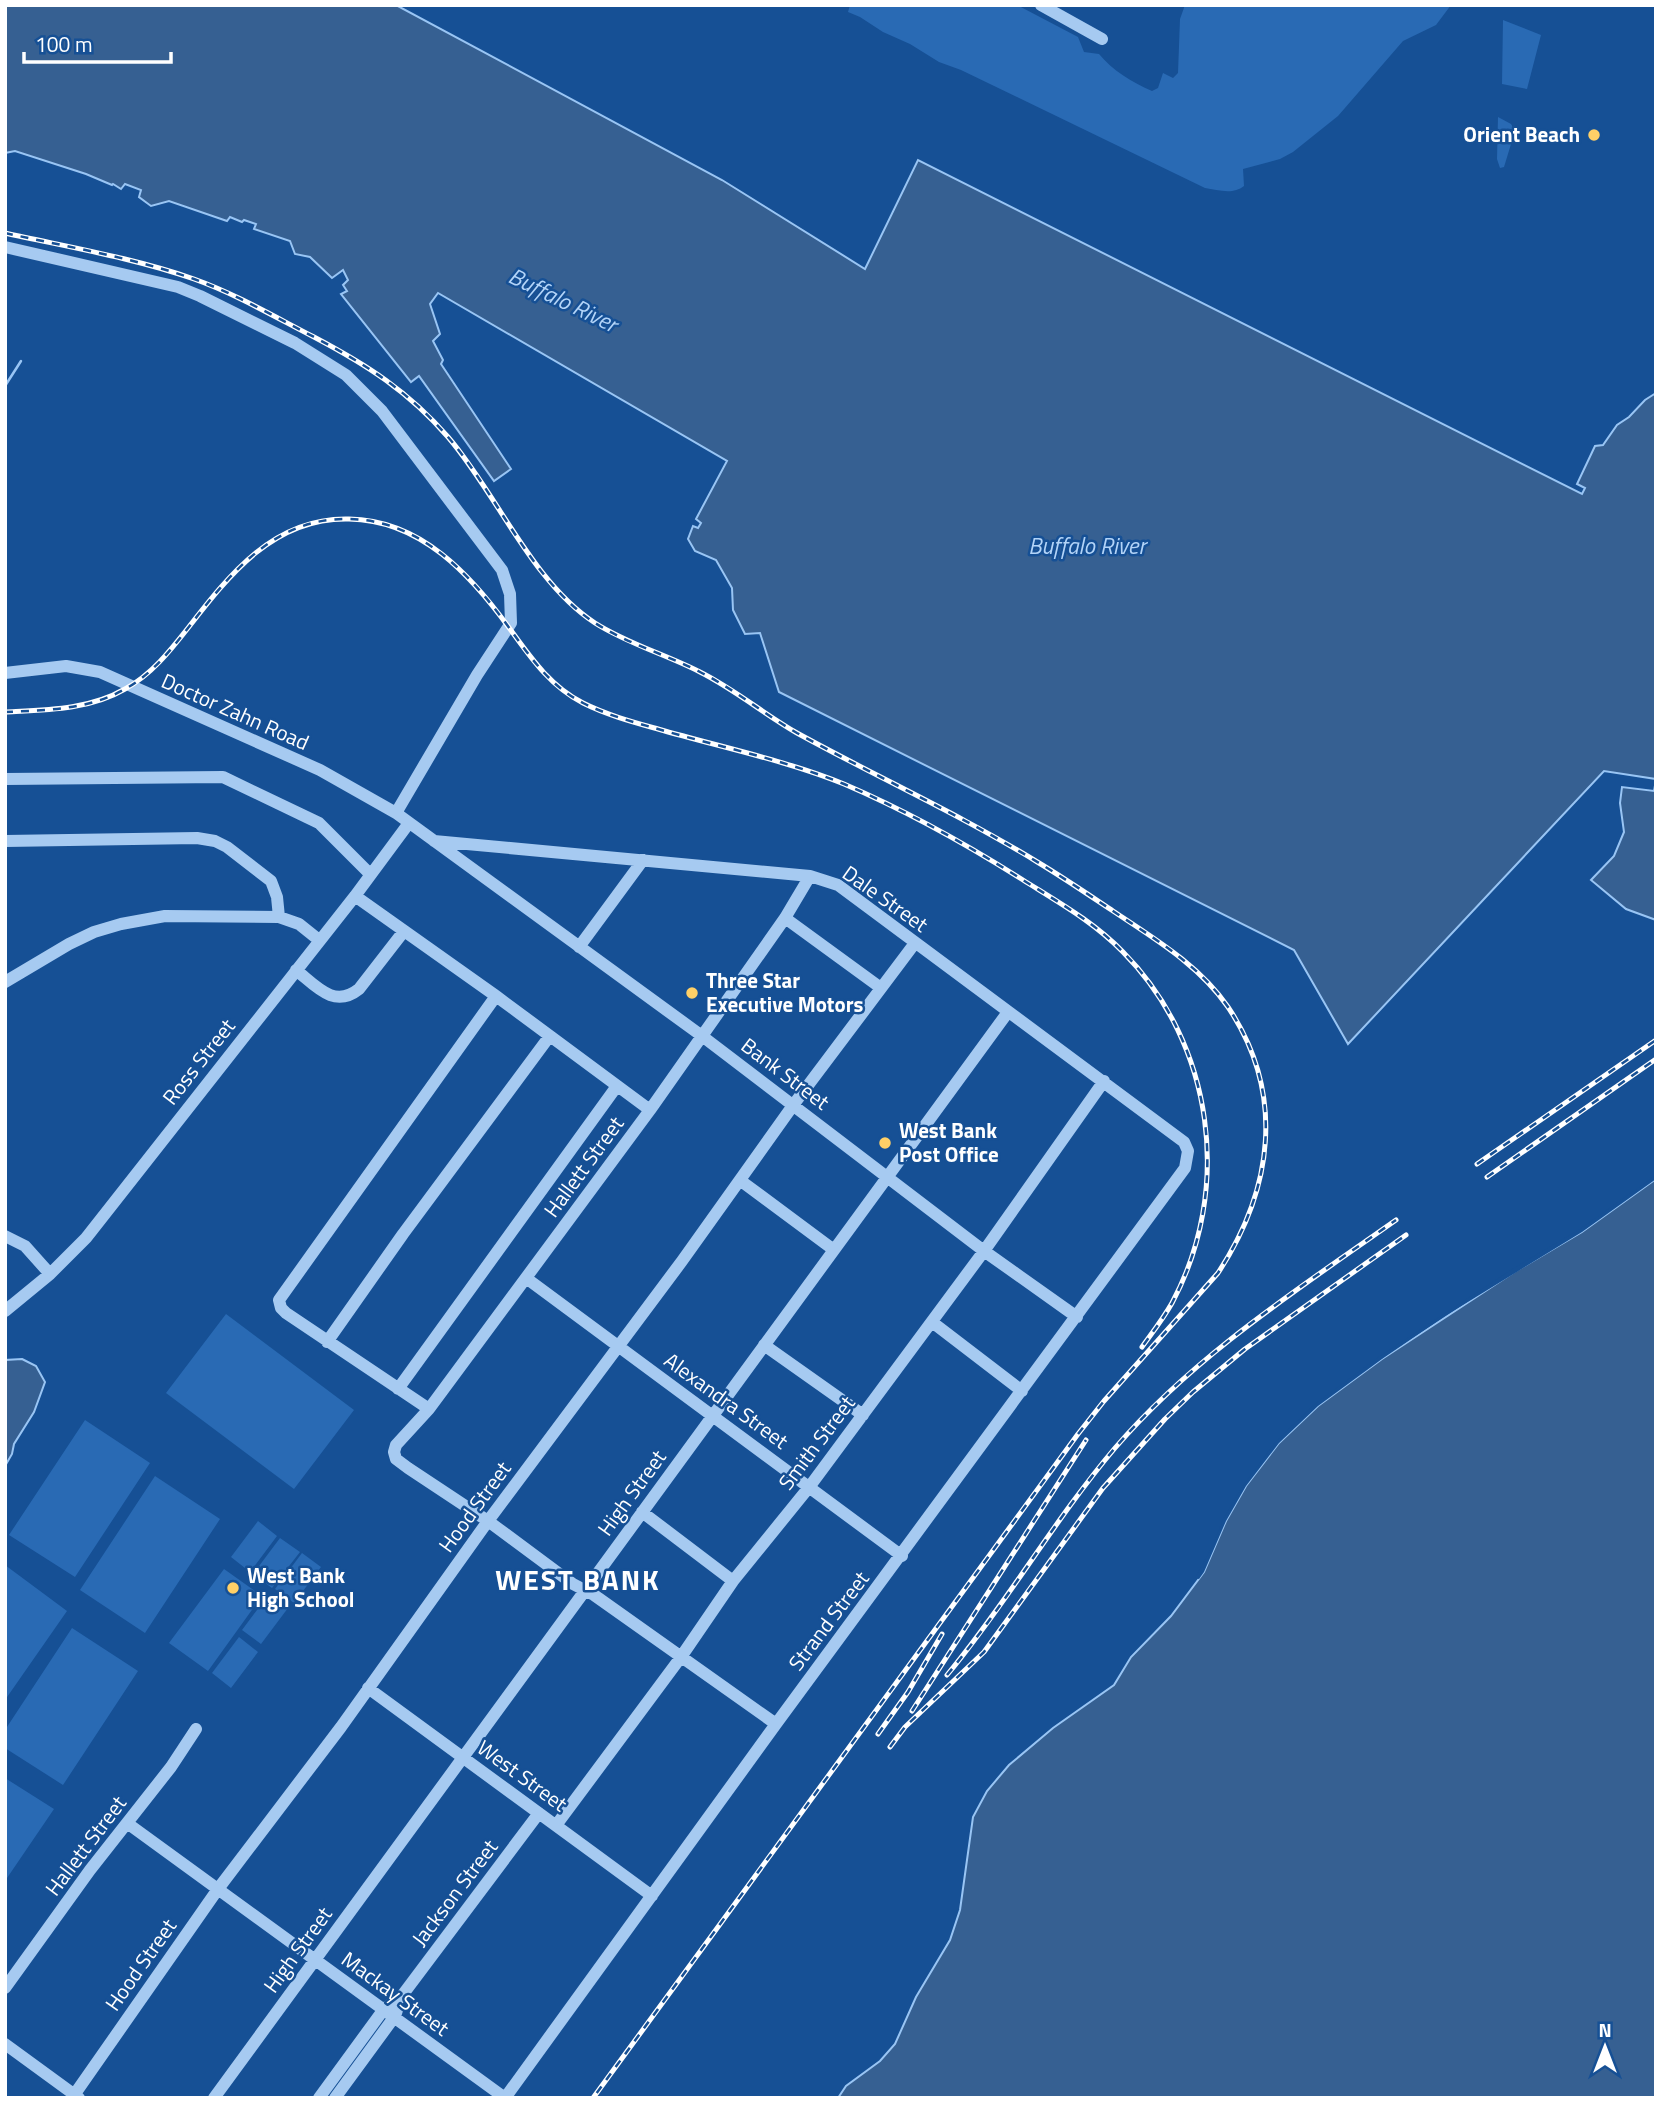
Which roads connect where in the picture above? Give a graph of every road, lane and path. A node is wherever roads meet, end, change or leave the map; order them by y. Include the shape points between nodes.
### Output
1 (1041, 5) edge
2 (1102, 39) dead end
3 (5, 247) edge
4 (5, 673) edge
5 (5, 779) edge
6 (396, 813) junction
7 (409, 823) junction
8 (5, 841) edge
9 (434, 841) junction
10 (643, 860) junction
11 (370, 874) junction
12 (810, 876) junction
13 (355, 896) junction
14 (279, 917) junction
15 (785, 918) junction
16 (404, 931) junction
17 (319, 940) junction
18 (915, 943) junction
19 (579, 947) junction
20 (296, 970) junction
21 (5, 982) edge
22 (881, 988) junction
23 (496, 996) junction
24 (1008, 1012) junction
25 (702, 1035) junction
26 (549, 1037) junction
27 (1104, 1081) junction
28 (617, 1086) junction
29 (794, 1104) junction
30 (650, 1110) junction
31 (1185, 1168) joint
32 (888, 1177) junction
33 (741, 1181) junction
34 (5, 1236) edge
35 (834, 1250) junction
36 (984, 1251) junction
37 (50, 1274) junction
38 (526, 1279) junction
39 (5, 1311) edge
40 (1077, 1317) junction
41 (932, 1322) junction
42 (327, 1342) junction
43 (764, 1345) junction
44 (619, 1346) junction
45 (398, 1389) junction
46 (1022, 1391) junction
47 (429, 1409) junction
48 (712, 1415) junction
49 (863, 1415) junction
50 (810, 1486) junction
51 (642, 1512) junction
52 (488, 1521) junction
53 (902, 1556) junction
54 (733, 1581) junction
55 (586, 1591) junction
56 (681, 1657) junction
57 (369, 1688) junction
58 (776, 1724) junction
59 (196, 1729) dead end
60 (464, 1757) junction
61 (539, 1813) junction
62 (127, 1823) junction
63 (557, 1825) junction
64 (218, 1889) junction
65 (652, 1896) junction
66 (316, 1961) junction
67 (5, 1987) edge
68 (390, 2013) junction
69 (5, 2044) edge
70 (75, 2096) edge
71 (214, 2098) edge
72 (319, 2098) edge
73 (335, 2098) edge
74 (505, 2098) edge

1 - 2 street
3 - 6 street via 200,296 295,343 346,375 382,411 502,570 510,594 511,623
4 - 6 street, Doctor Zahn Road via 66,666 100,672 309,766
5 - 11 street via 223,778 319,822
6 - 7 street, Doctor Zahn Road
7 - 9 street, Doctor Zahn Road
7 - 11 street, Ross Street
8 - 14 street via 215,841 271,881
9 - 10 street, Dale Street
9 - 19 street, Bank Street
10 - 12 street, Dale Street
10 - 19 street
11 - 13 street, Ross Street
12 - 15 street, Hallett Street
12 - 18 street, Dale Street via 845,889
13 - 16 street
13 - 17 street, Ross Street
14 - 17 street via 299,924
14 - 21 street via 165,916 121,923 69,944
15 - 22 street
15 - 25 street, Hallett Street
16 - 20 street via 350,996 332,996
16 - 23 street
17 - 20 street, Ross Street
18 - 22 street, Hood Street
18 - 24 street, Dale Street
19 - 25 street, Bank Street
20 - 37 street, Ross Street via 86,1238
22 - 29 street, Hood Street
23 - 26 street
23 - 42 street via 279,1298 283,1311
24 - 27 street, Dale Street
24 - 32 street, High Street
25 - 29 street, Bank Street
25 - 30 street, Hallett Street
26 - 28 street
26 - 42 street
27 - 31 street, Dale Street via 1184,1142 1188,1152
27 - 36 street, Smith Street
28 - 30 street
28 - 45 street
29 - 32 street, Bank Street
29 - 33 street, Hood Street
30 - 38 street, Hallett Street
31 - 40 street, Strand Street
32 - 35 street, High Street
32 - 36 street, Bank Street
33 - 35 street
33 - 44 street, Hood Street
34 - 37 street via 25,1246
35 - 43 street, High Street
36 - 40 street, Bank Street
36 - 41 street, Smith Street
37 - 39 street, Ross Street
38 - 44 street, Alexandra Street
38 - 47 street, Hallett Street
40 - 46 street, Strand Street
41 - 46 street
41 - 49 street, Smith Street
42 - 45 street
43 - 48 street, High Street
43 - 49 street
44 - 48 street, Alexandra Street
44 - 52 street, Hood Street
45 - 47 street
46 - 53 street, Strand Street
47 - 52 street, Hallett Street via 394,1448 397,1459
48 - 50 street, Alexandra Street
48 - 51 street, High Street
49 - 50 street, Smith Street
50 - 53 street, Alexandra Street
50 - 54 street, Smith Street
51 - 54 street
51 - 55 street, High Street
52 - 55 street
52 - 57 street, Hood Street
53 - 58 street, Strand Street
54 - 56 street, Smith Street
55 - 56 street
55 - 60 street, High Street
56 - 58 street
56 - 63 street, Smith Street
57 - 60 street, West Street
57 - 64 street, Hood Street
58 - 65 street, Strand Street
59 - 62 street, Hallett Street
60 - 61 street, West Street
60 - 66 street, High Street
61 - 63 street, West Street
61 - 68 street, Jackson Street
62 - 64 street, Mackay Street
62 - 67 street, Hallett Street
63 - 65 street, West Street
64 - 66 street, Mackay Street
64 - 70 street, Hood Street
65 - 74 street, Strand Street
66 - 68 street, Mackay Street
66 - 71 street, High Street
68 - 72 street, Jackson Street
68 - 73 street, Jackson Street
68 - 74 street, Mackay Street
69 - 70 street

